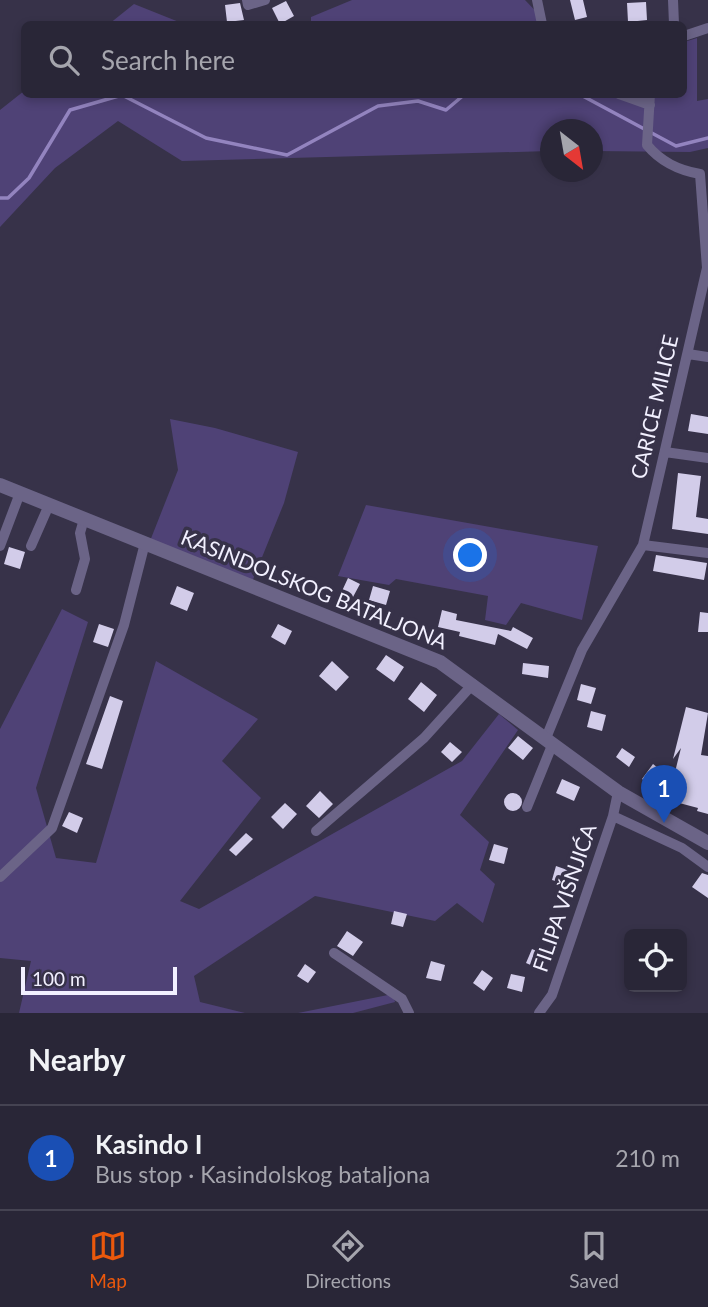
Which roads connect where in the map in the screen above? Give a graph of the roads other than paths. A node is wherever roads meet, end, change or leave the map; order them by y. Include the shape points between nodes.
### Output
1 (247, 0) edge
2 (265, 0) edge
3 (537, 0) edge
4 (673, 0) edge
5 (541, 21) edge
6 (674, 21) edge
7 (708, 28) edge
8 (687, 35) edge
9 (650, 100) edge
10 (704, 175) edge
11 (707, 268) edge
12 (688, 354) junction
13 (708, 357) edge
14 (665, 452) junction
15 (708, 458) edge
16 (0, 485) edge
17 (20, 493) junction
18 (49, 505) junction
19 (84, 519) junction
20 (145, 543) junction
21 (643, 545) junction
22 (0, 546) edge
23 (31, 546) dead end
24 (708, 553) edge
25 (76, 590) dead end
26 (472, 684) junction
27 (550, 741) junction
28 (618, 792) junction
29 (527, 807) dead end
30 (613, 816) junction
31 (316, 831) dead end
32 (708, 843) edge
33 (708, 867) edge
34 (0, 877) edge
35 (334, 953) dead end
36 (409, 1013) edge
37 (539, 1013) edge

1 - 2 street via 248,5
3 - 5 street
4 - 6 street
7 - 8 street
9 - 10 street, CARICE MILICE via 648,145 682,171
10 - 11 street, CARICE MILICE
11 - 12 street, CARICE MILICE
12 - 13 street
12 - 14 street, CARICE MILICE
14 - 15 street
14 - 21 street, CARICE MILICE
16 - 17 street, KASINDOLSKOG BATALJONA
17 - 18 street, KASINDOLSKOG BATALJONA
17 - 22 street
18 - 19 street, KASINDOLSKOG BATALJONA
18 - 23 street
19 - 20 street, KASINDOLSKOG BATALJONA
19 - 25 street via 80,533 85,559
20 - 26 street, KASINDOLSKOG BATALJONA via 440,662
20 - 34 street via 124,625 52,828
21 - 24 street
21 - 27 street, CARICE MILICE via 582,650
26 - 27 street, KASINDOLSKOG BATALJONA
26 - 31 street via 425,738
27 - 28 street, KASINDOLSKOG BATALJONA
27 - 29 street, CARICE MILICE
28 - 30 street, FILIPA VIŠNJIĆA
28 - 32 street, KASINDOLSKOG BATALJONA
30 - 33 street via 682,848
30 - 37 street, FILIPA VIŠNJIĆA via 552,995
35 - 36 street via 402,999

